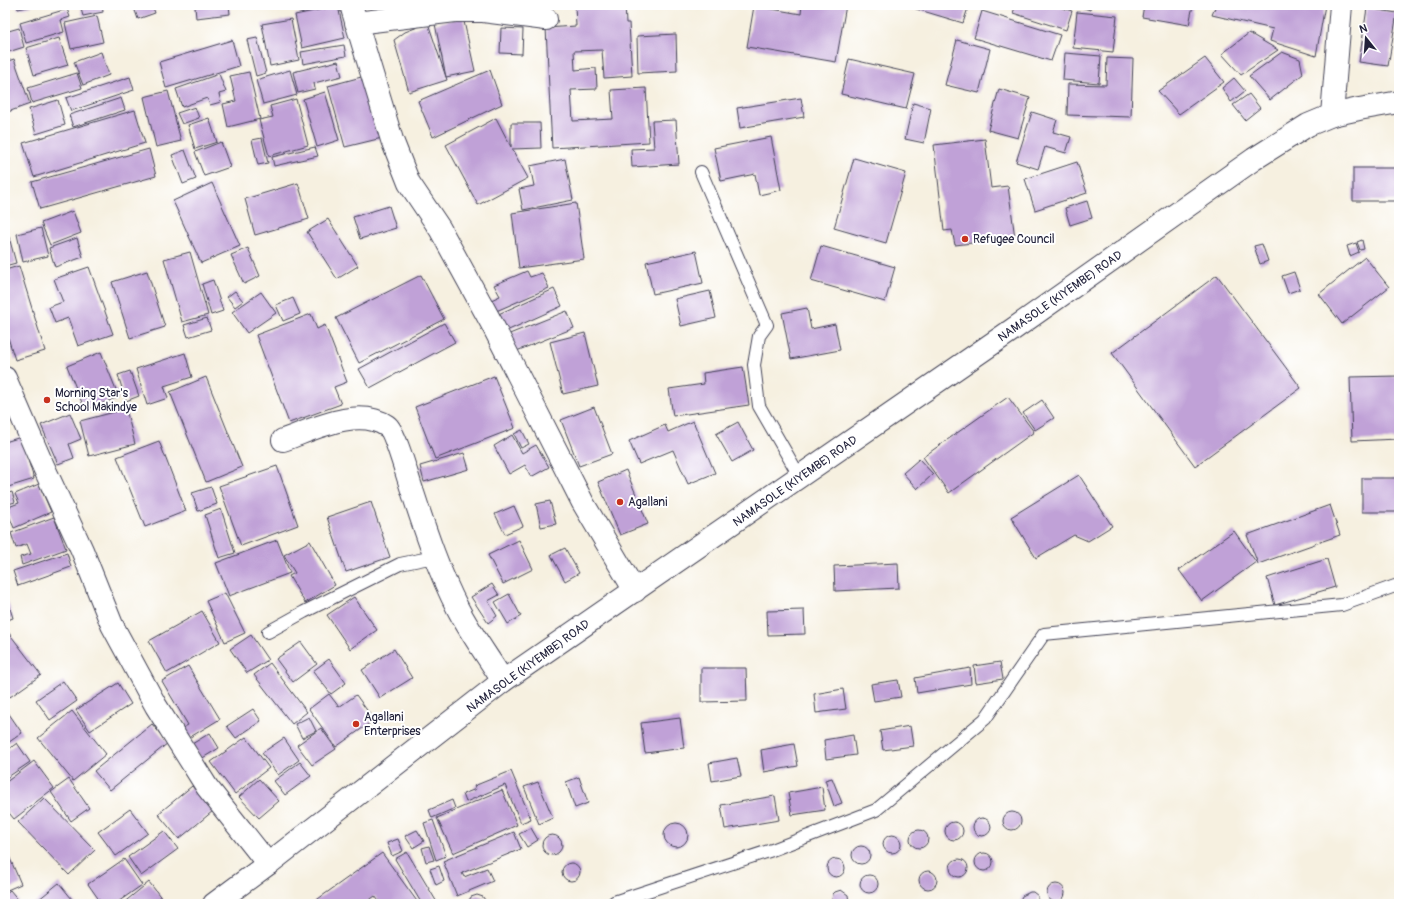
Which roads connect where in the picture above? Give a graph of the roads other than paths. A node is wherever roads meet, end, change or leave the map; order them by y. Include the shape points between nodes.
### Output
1 (1341, 5) edge
2 (354, 14) edge
3 (546, 19) dead end
4 (1399, 102) edge
5 (1332, 115) junction
6 (701, 172) dead end
7 (5, 378) edge
8 (283, 440) dead end
9 (800, 477) junction
10 (434, 557) junction
11 (1399, 587) edge
12 (635, 591) junction
13 (268, 632) dead end
14 (503, 681) junction
15 (268, 864) junction
16 (613, 903) edge
17 (214, 904) edge

1 - 5 street
2 - 3 street via 483,11
2 - 12 street via 392,140 410,182 440,229 489,317 583,503
4 - 5 street, NAMASOLE (KIYEMBE) ROAD
5 - 9 street, NAMASOLE (KIYEMBE) ROAD via 1308,126 1254,159
6 - 9 lane via 767,325 759,336 754,365 759,406
7 - 15 street via 82,550 112,625 156,706 207,786
8 - 10 street via 333,422 350,419 369,418 388,426 404,464
9 - 12 street, NAMASOLE (KIYEMBE) ROAD
10 - 13 lane via 400,564
10 - 14 street via 458,609
11 - 16 lane via 1395,586 1342,605 1044,634 985,719 876,810 772,850
12 - 14 street, NAMASOLE (KIYEMBE) ROAD
14 - 15 street, NAMASOLE (KIYEMBE) ROAD
15 - 17 street, NAMASOLE (KIYEMBE) ROAD

